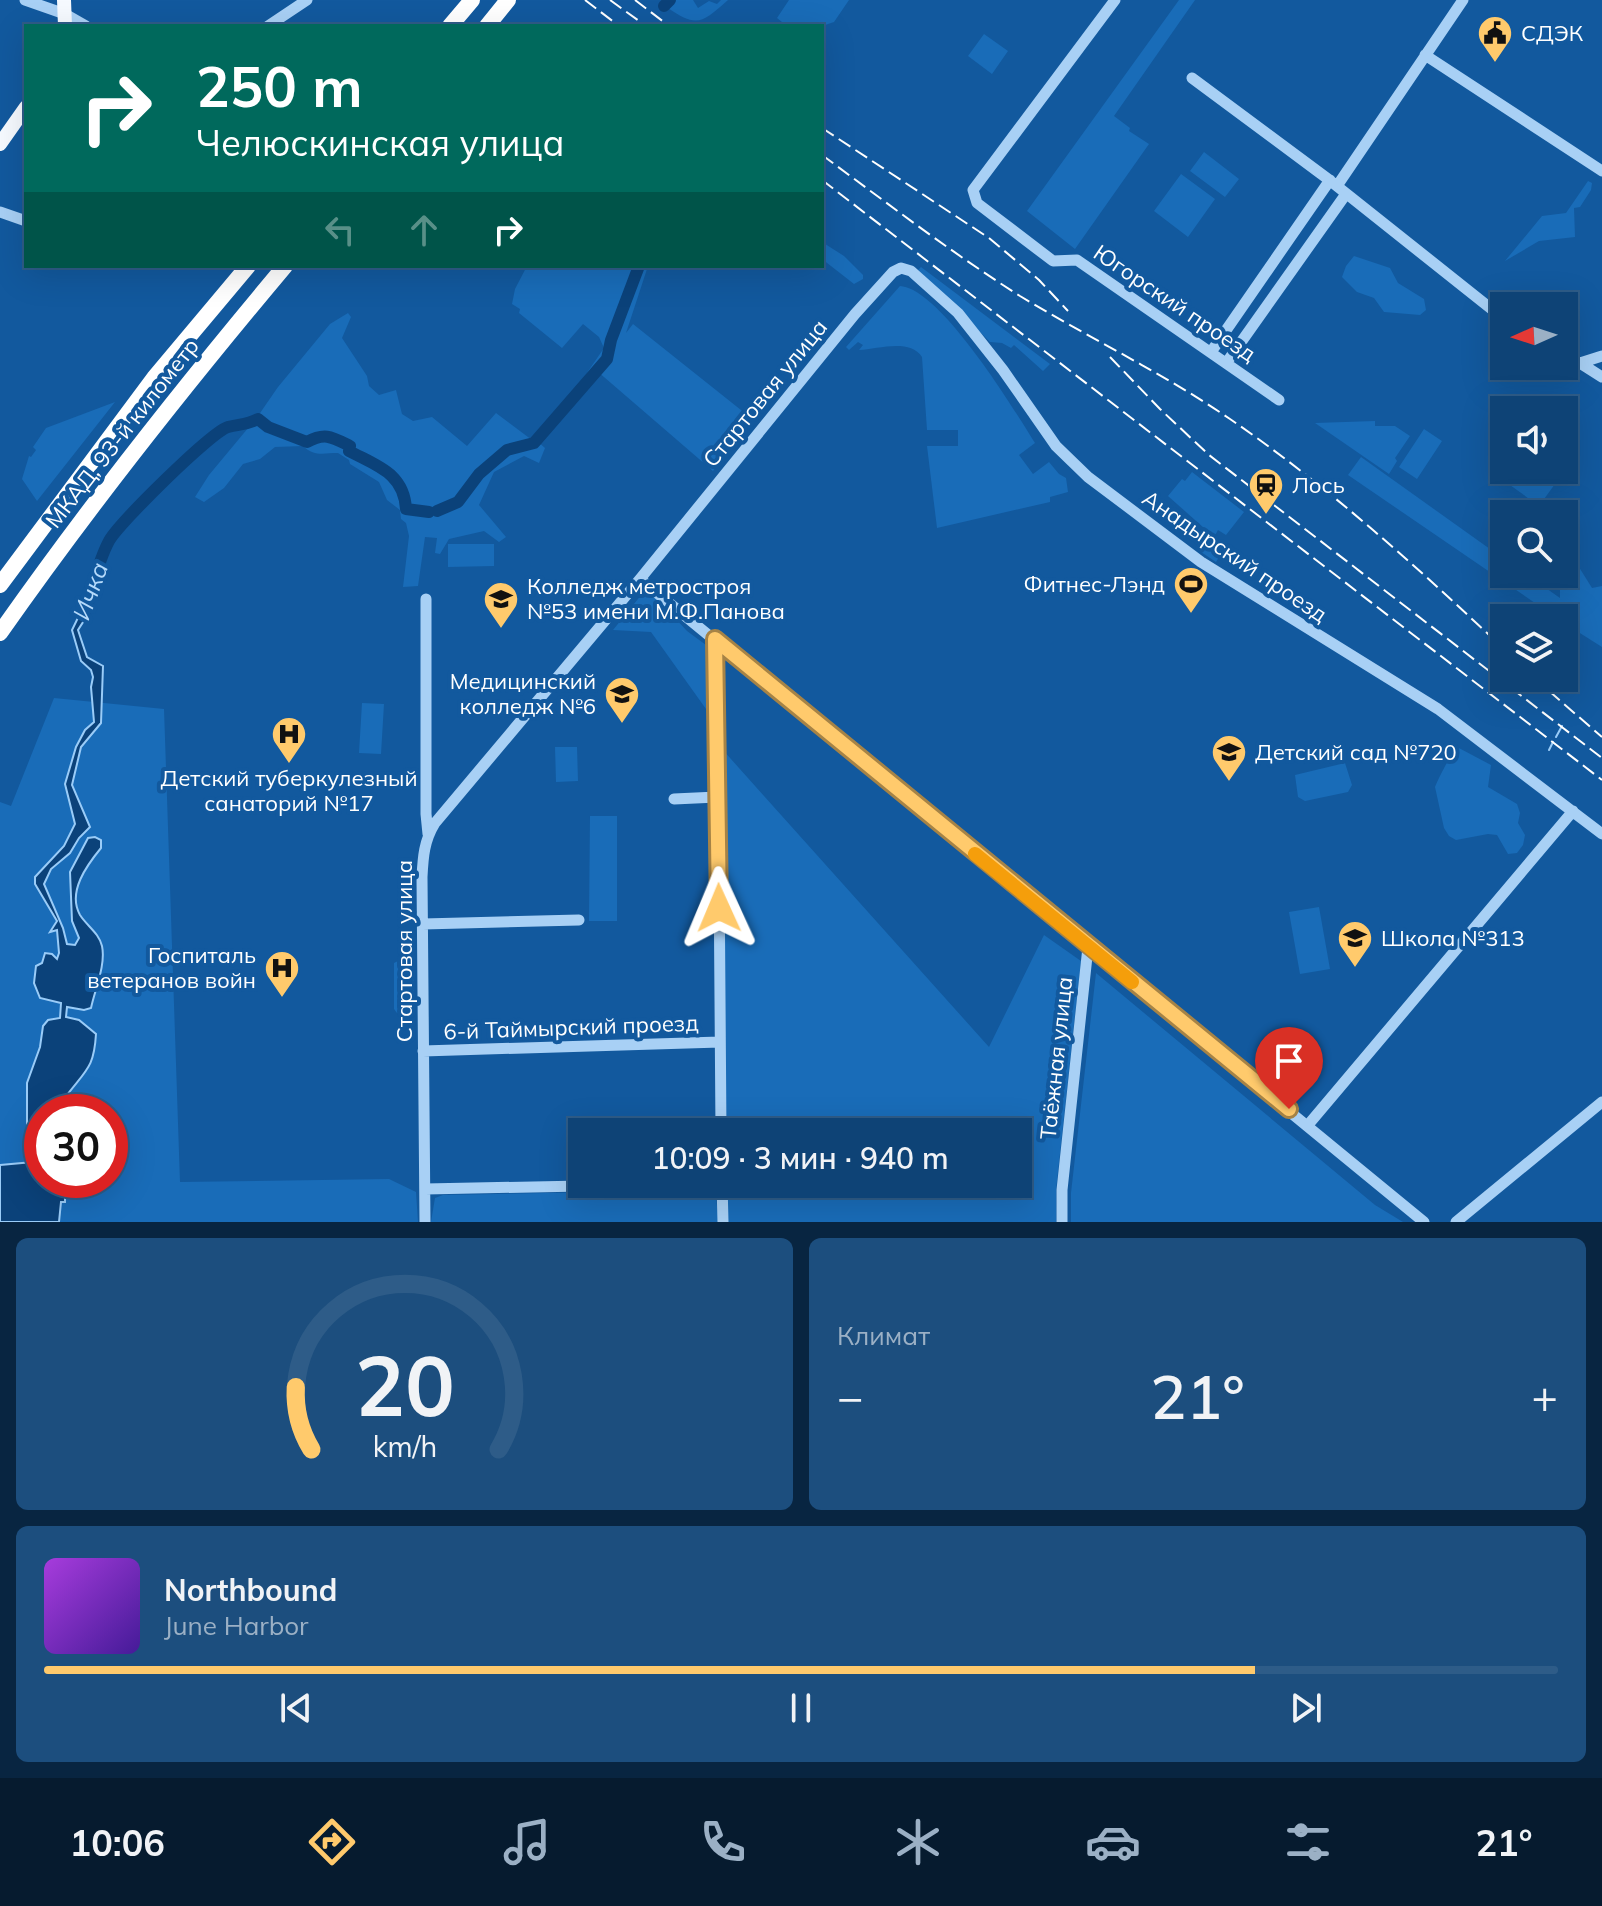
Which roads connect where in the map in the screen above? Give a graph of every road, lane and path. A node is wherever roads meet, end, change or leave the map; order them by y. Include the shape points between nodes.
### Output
1 (25, 0) edge
2 (307, 0) edge
3 (472, 0) edge
4 (508, 0) edge
5 (1115, 0) edge
6 (1463, 0) edge
7 (65, 13) edge
8 (83, 24) edge
9 (271, 24) edge
10 (452, 24) edge
11 (489, 24) edge
12 (1425, 55) junction
13 (1192, 78) dead end
14 (24, 110) edge
15 (0, 144) edge
16 (1602, 171) edge
17 (1338, 187) junction
18 (0, 212) edge
19 (24, 220) edge
20 (246, 268) edge
21 (283, 268) edge
22 (893, 272) joint
23 (1490, 308) edge
24 (1211, 352) junction
25 (1602, 356) edge
26 (1227, 362) junction
27 (1580, 363) joint
28 (1602, 377) edge
29 (1279, 400) dead end
30 (640, 579) junction
31 (0, 585) edge
32 (426, 599) dead end
33 (0, 633) edge
34 (715, 639) junction
35 (717, 797) junction
36 (674, 799) dead end
37 (1573, 811) junction
38 (1602, 834) edge
39 (428, 835) junction
40 (579, 920) dead end
41 (423, 924) junction
42 (1088, 947) junction
43 (720, 1042) junction
44 (423, 1051) junction
45 (1602, 1102) edge
46 (721, 1118) edge
47 (1308, 1125) junction
48 (568, 1186) edge
49 (425, 1189) junction
50 (722, 1198) edge
51 (425, 1222) edge
52 (723, 1222) edge
53 (1062, 1222) edge
54 (1424, 1222) edge
55 (1456, 1222) edge

1 - 7 street
2 - 9 street
3 - 10 highway
4 - 11 highway
5 - 24 street, Югорский проезд via 973,190 977,203 1053,261 1077,260
6 - 12 street
7 - 8 street
12 - 16 street
12 - 17 street
13 - 17 street
14 - 15 main road
17 - 23 street
17 - 24 street
17 - 26 street
18 - 19 street
20 - 31 highway, МКАД, 93-й километр via 145,390
21 - 33 highway, МКАД, 93-й километр via 115,474
22 - 30 street, Стартовая улица
22 - 37 street, Анадырский проезд via 911,271 958,313 1056,446 1109,494 1201,562 1438,709
24 - 26 street, Югорский проезд
25 - 27 street
26 - 29 street, Югорский проезд
27 - 28 street
30 - 34 street
30 - 39 street, Стартовая улица
32 - 39 street
34 - 35 street
34 - 42 street
35 - 36 street
35 - 43 street
37 - 38 street, Анадырский проезд
37 - 47 street
39 - 41 street, Стартовая улица
40 - 41 street
41 - 44 street, Стартовая улица
42 - 47 street
42 - 53 street, Таёжная улица
43 - 44 street, 6-й Таймырский проезд
43 - 46 street
44 - 49 street, Стартовая улица
45 - 55 street
47 - 54 street
48 - 49 street
49 - 51 street, Стартовая улица
50 - 52 street

